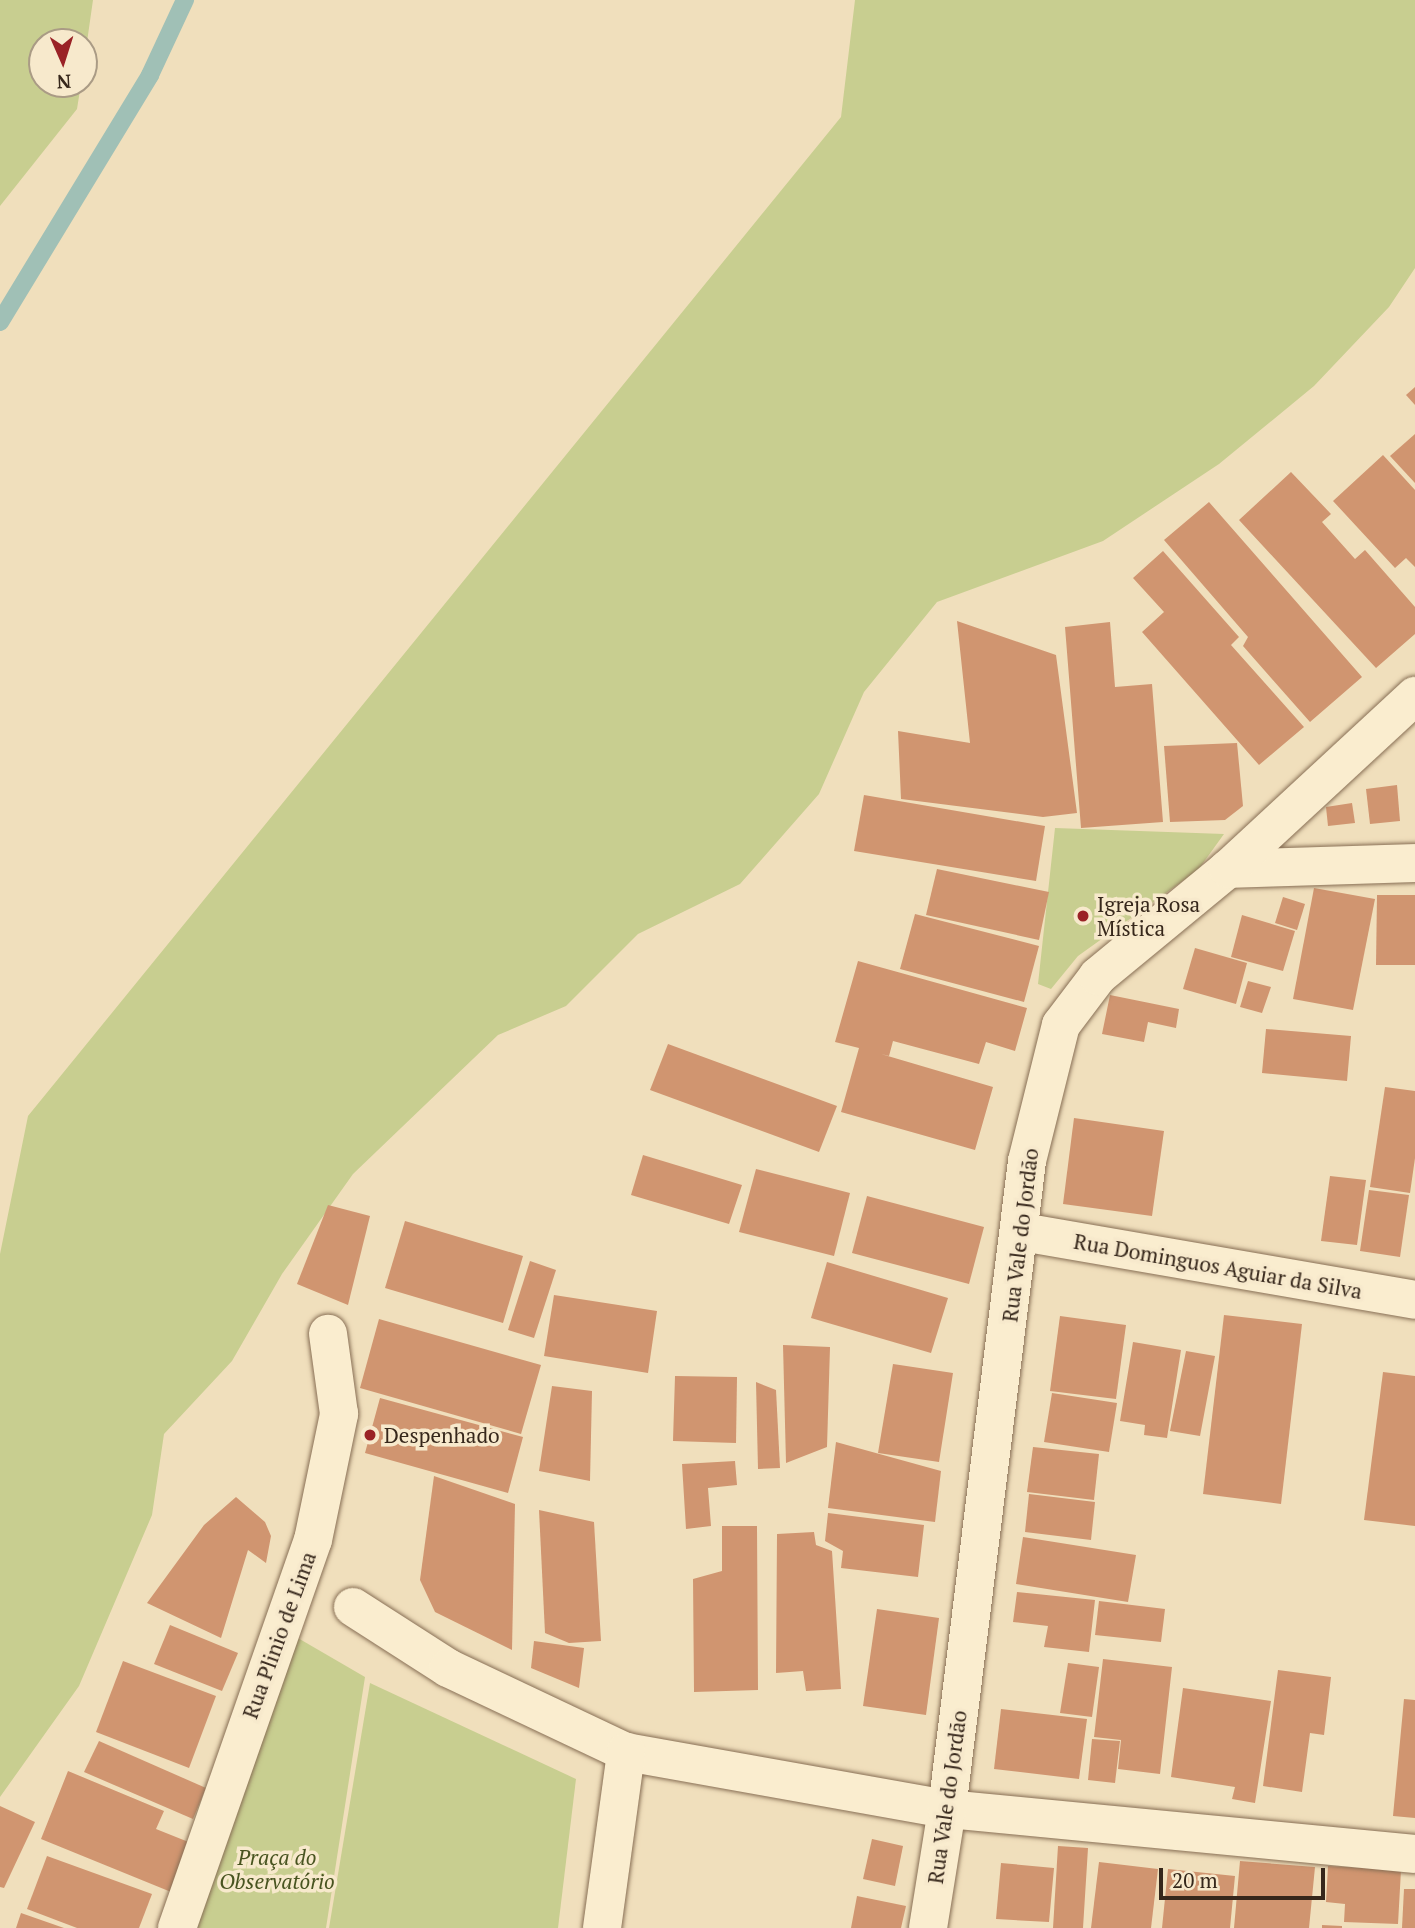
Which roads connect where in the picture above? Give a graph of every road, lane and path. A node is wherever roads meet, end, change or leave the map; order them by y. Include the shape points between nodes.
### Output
1 (1415, 696) edge
2 (1415, 863) edge
3 (1228, 869) junction
4 (1022, 1232) junction
5 (1415, 1300) edge
6 (328, 1334) dead end
7 (353, 1607) dead end
8 (626, 1752) junction
9 (947, 1810) junction
10 (1415, 1854) edge
11 (177, 1928) edge
12 (602, 1928) edge
13 (928, 1928) edge

1 - 3 street, Rua Vale do Jordão
2 - 3 street
3 - 4 street, Rua Vale do Jordão via 1098,975 1061,1026 1027,1161
4 - 5 street, Rua Dominguos Aguiar da Silva
4 - 9 street, Rua Vale do Jordão
6 - 11 street, Rua Plinio de Lima via 339,1414 313,1540
7 - 8 street via 448,1668
8 - 9 street
8 - 12 street
9 - 10 street
9 - 13 street, Rua Vale do Jordão

